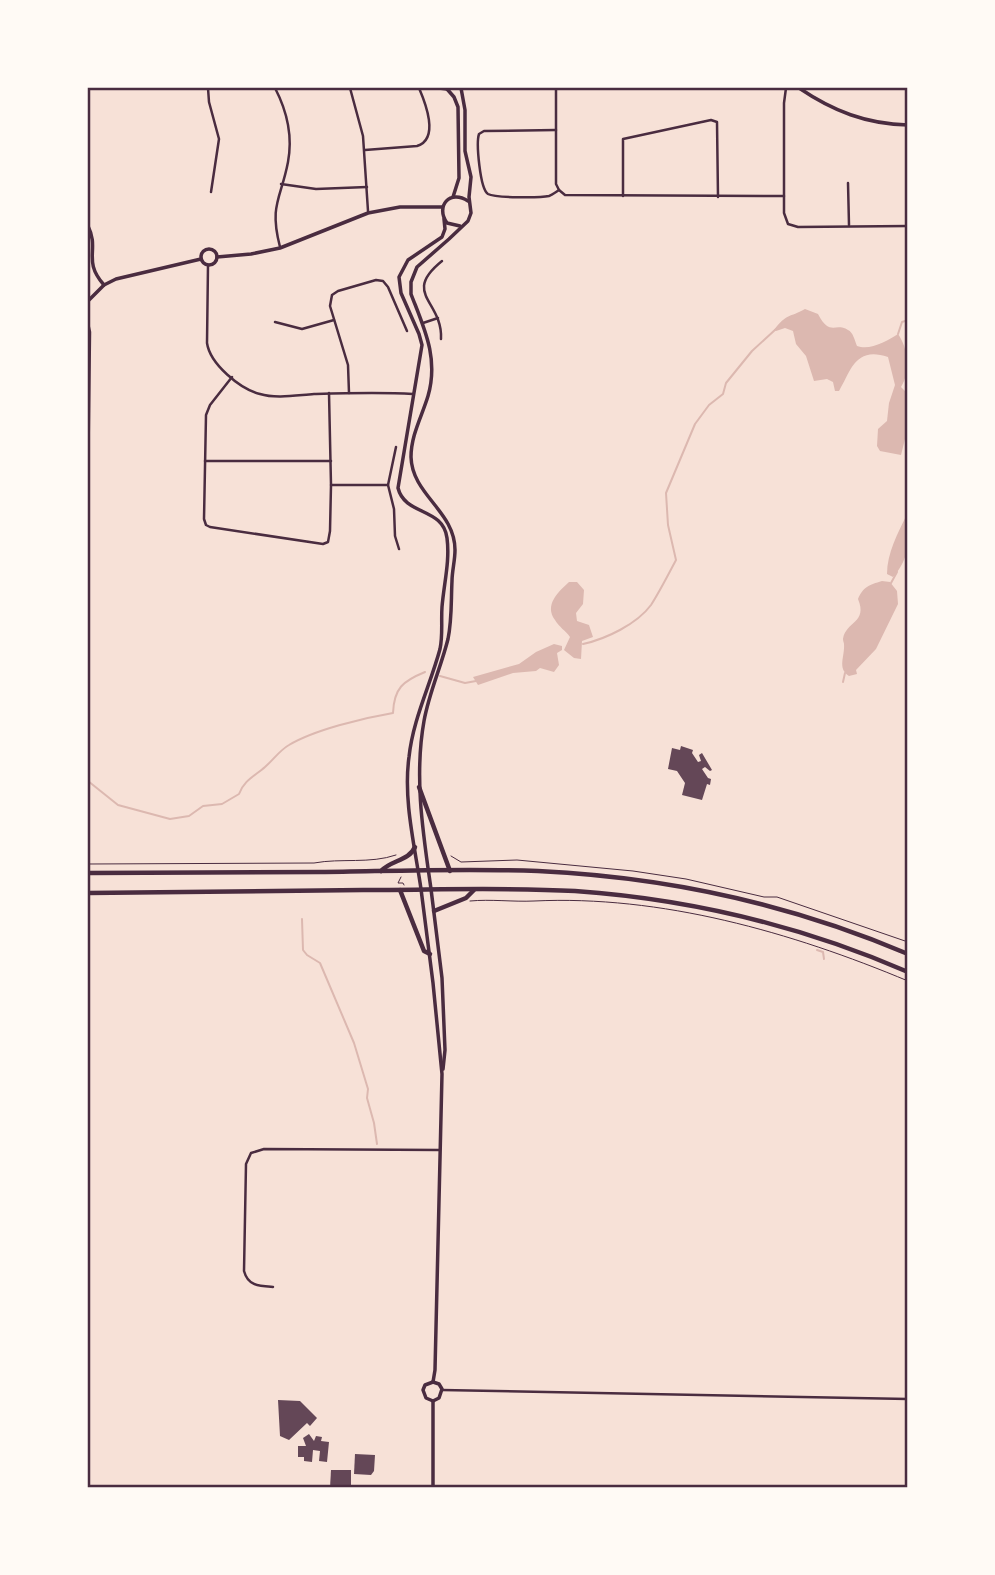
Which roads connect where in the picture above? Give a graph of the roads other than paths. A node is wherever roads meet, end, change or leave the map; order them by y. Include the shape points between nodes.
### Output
1 (208, 88) edge
2 (275, 88) edge
3 (350, 88) edge
4 (419, 88) edge
5 (439, 88) edge
6 (452, 88) edge
7 (461, 88) edge
8 (556, 88) edge
9 (786, 88) edge
10 (799, 88) edge
11 (447, 89) junction
12 (908, 124) edge
13 (556, 130) junction
14 (365, 150) junction
15 (848, 183) dead end
16 (281, 184) junction
17 (367, 187) junction
18 (559, 190) junction
19 (211, 192) dead end
20 (623, 196) junction
21 (784, 196) junction
22 (453, 197) junction
23 (718, 197) junction
24 (470, 204) junction
25 (442, 207) junction
26 (368, 213) junction
27 (444, 219) junction
28 (462, 225) junction
29 (88, 226) edge
30 (849, 226) junction
31 (908, 226) edge
32 (280, 248) junction
33 (217, 257) junction
34 (201, 259) junction
35 (442, 261) dead end
36 (208, 265) junction
37 (104, 285) junction
38 (88, 302) edge
39 (438, 318) junction
40 (334, 320) junction
41 (275, 322) dead end
42 (88, 323) edge
43 (423, 323) junction
44 (407, 331) dead end
45 (441, 339) dead end
46 (232, 377) junction
47 (329, 393) junction
48 (349, 393) junction
49 (414, 394) junction
50 (408, 430) junction
51 (416, 431) junction
52 (396, 447) dead end
53 (205, 461) junction
54 (331, 461) junction
55 (331, 485) junction
56 (388, 485) junction
57 (88, 493) edge
58 (399, 549) dead end
59 (437, 666) junction
60 (431, 683) junction
61 (419, 787) junction
62 (415, 847) junction
63 (450, 870) junction
64 (418, 871) junction
65 (429, 871) junction
66 (380, 872) junction
67 (88, 873) edge
68 (421, 889) junction
69 (431, 889) junction
70 (400, 890) junction
71 (475, 890) junction
72 (88, 892) edge
73 (434, 911) junction
74 (430, 954) junction
75 (908, 954) edge
76 (908, 972) edge
77 (442, 1074) junction
78 (441, 1150) junction
79 (273, 1287) dead end
80 (433, 1382) junction
81 (442, 1391) junction
82 (908, 1399) edge
83 (433, 1401) junction
84 (433, 1488) edge

1 - 19 street via 219,139
2 - 16 street via 290,139
3 - 14 street
4 - 14 street via 428,112 426,141 417,146
5 - 11 main road
6 - 11 main road
7 - 24 main road
8 - 13 street
9 - 21 street
10 - 12 main road via 850,116
11 - 22 main road via 458,107 459,178
13 - 18 street
13 - 18 street via 484,131 478,144 488,193 547,196
14 - 17 street
15 - 30 street
16 - 17 street via 316,189
16 - 32 street via 275,214
17 - 26 street
18 - 20 street via 571,196
20 - 23 street
20 - 23 street via 623,139 710,120 717,122
21 - 23 street
21 - 30 street via 784,216 791,226
22 - 24 main road
22 - 25 main road
24 - 28 main road via 470,217
25 - 26 main road
25 - 27 main road
26 - 32 main road
27 - 28 main road via 450,225
27 - 49 main road via 442,237 408,260 399,277 422,343
28 - 43 main road via 413,273 411,294
29 - 37 main road via 93,269
30 - 31 street
32 - 33 main road
33 - 34 main road via 207,249
33 - 36 main road
34 - 36 main road
34 - 37 main road
35 - 39 street via 427,274 424,291
36 - 46 street via 208,348 216,364
37 - 38 main road
39 - 43 street
39 - 45 street
40 - 41 street via 302,329
40 - 44 street via 330,303 334,294 380,280 388,287
40 - 48 street via 348,365
42 - 57 street
43 - 51 main road via 432,360 429,393
46 - 47 street via 262,395
46 - 53 street via 208,410
47 - 48 street
47 - 54 street
48 - 49 street
49 - 50 main road
50 - 51 main road
50 - 59 main road via 400,494 411,506 439,520 447,538
51 - 59 main road via 414,474 447,519 455,542 450,627
52 - 56 street
53 - 54 street
53 - 55 street via 204,519 210,527 327,543
54 - 55 street
55 - 56 street
56 - 58 street
59 - 60 main road
60 - 61 main road
60 - 62 main road via 415,720 409,756
61 - 63 highway
61 - 65 main road
62 - 64 main road
62 - 66 highway via 410,855 387,864
63 - 65 highway
63 - 75 highway via 582,874 689,888 794,914
64 - 65 highway
64 - 66 highway
64 - 68 main road
65 - 69 main road
66 - 67 highway
68 - 69 highway
68 - 70 highway
68 - 74 main road
69 - 71 highway
69 - 73 main road
70 - 72 highway
70 - 74 highway via 424,951
71 - 73 highway
71 - 76 highway via 604,894 705,908 816,937
73 - 77 main road via 444,1010
74 - 77 main road
77 - 78 main road
78 - 79 street via 264,1149 251,1153 246,1164 244,1271 253,1285
78 - 80 main road
80 - 81 main road
80 - 83 main road via 425,1385 423,1393
81 - 82 street
81 - 83 main road
83 - 84 main road

